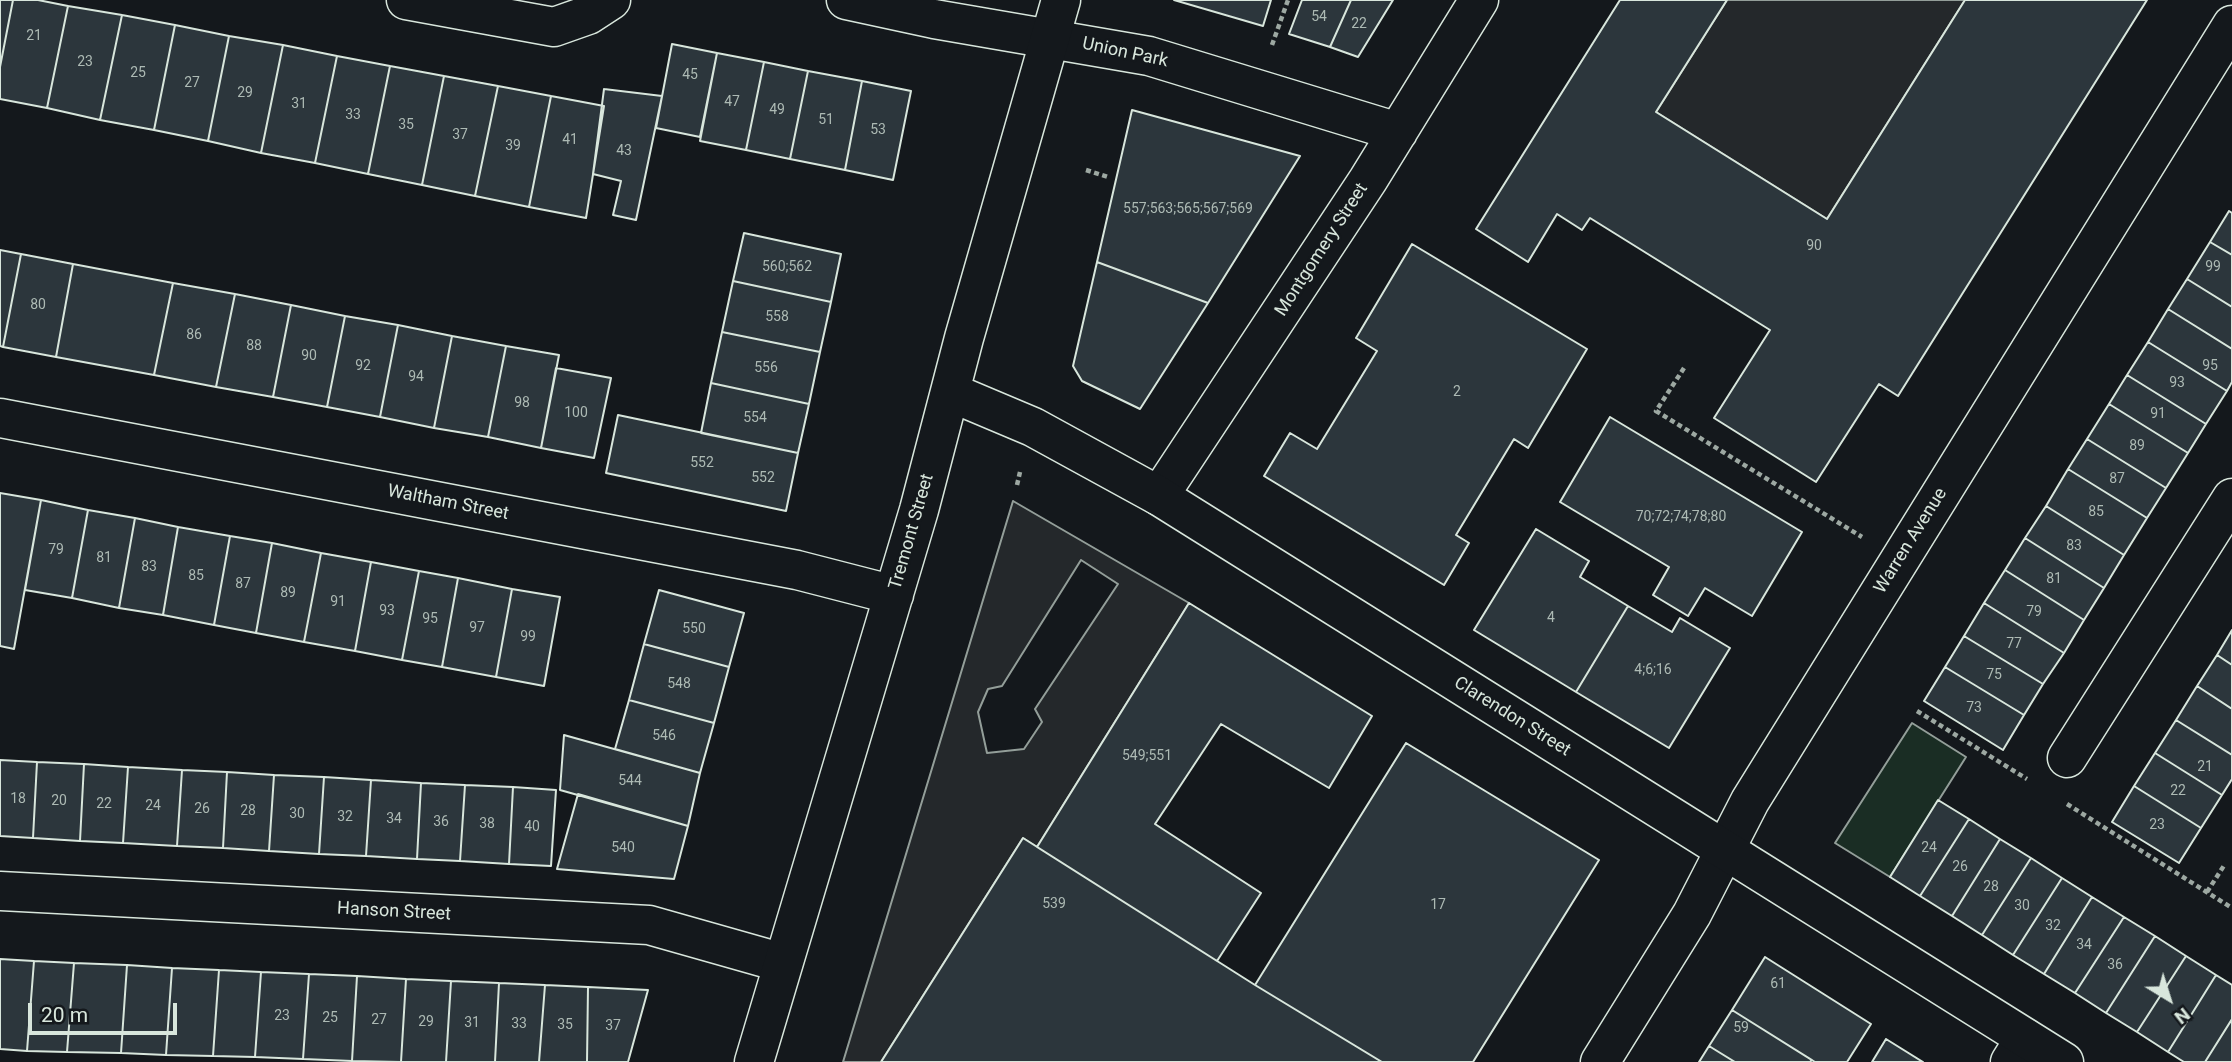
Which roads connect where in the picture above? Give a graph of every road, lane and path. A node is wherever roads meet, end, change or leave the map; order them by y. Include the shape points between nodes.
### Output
1 (406, 0) edge
2 (611, 0) edge
3 (846, 0) edge
4 (1061, 0) edge
5 (1288, 0) edge
6 (1479, 0) edge
7 (2232, 25) edge
8 (1050, 38) junction
9 (1270, 50) dead end
10 (1398, 132) junction
11 (1086, 170) dead end
12 (1108, 177) dead end
13 (1684, 368) dead end
14 (950, 392) junction
15 (0, 418) edge
16 (1159, 496) junction
17 (2232, 498) edge
18 (1899, 560) junction
19 (894, 595) junction
20 (1917, 710) dead end
21 (2067, 758) dead end
22 (2035, 784) dead end
23 (2058, 799) dead end
24 (1725, 851) junction
25 (2225, 864) dead end
26 (0, 891) edge
27 (2207, 892) junction
28 (2232, 908) edge
29 (783, 963) junction
30 (2018, 1050) edge
31 (754, 1062) edge
32 (1600, 1062) edge
33 (2064, 1062) edge

1 - 2 street via 554,27 588,15
3 - 8 street, Union Park
4 - 8 street, Tremont Street
5 - 9 path
6 - 10 street, Montgomery Street
7 - 18 street, Warren Avenue
8 - 10 street, Union Park via 1149,55
8 - 14 street, Tremont Street
10 - 16 street, Montgomery Street
11 - 12 path
13 - 18 path via 1656,411
14 - 16 street, Clarendon Street via 1033,427
14 - 19 street, Tremont Street
15 - 19 street, Waltham Street via 797,570
16 - 24 street, Clarendon Street
17 - 21 street
18 - 24 street, Warren Avenue via 1750,801
19 - 29 street, Tremont Street
20 - 22 path
23 - 27 path
24 - 30 street, Clarendon Street
24 - 32 street, Warren Avenue via 1692,914
25 - 27 path
26 - 29 street, Hanson Street via 649,925
27 - 28 path
29 - 31 street, Tremont Street
30 - 33 street, Clarendon Street

